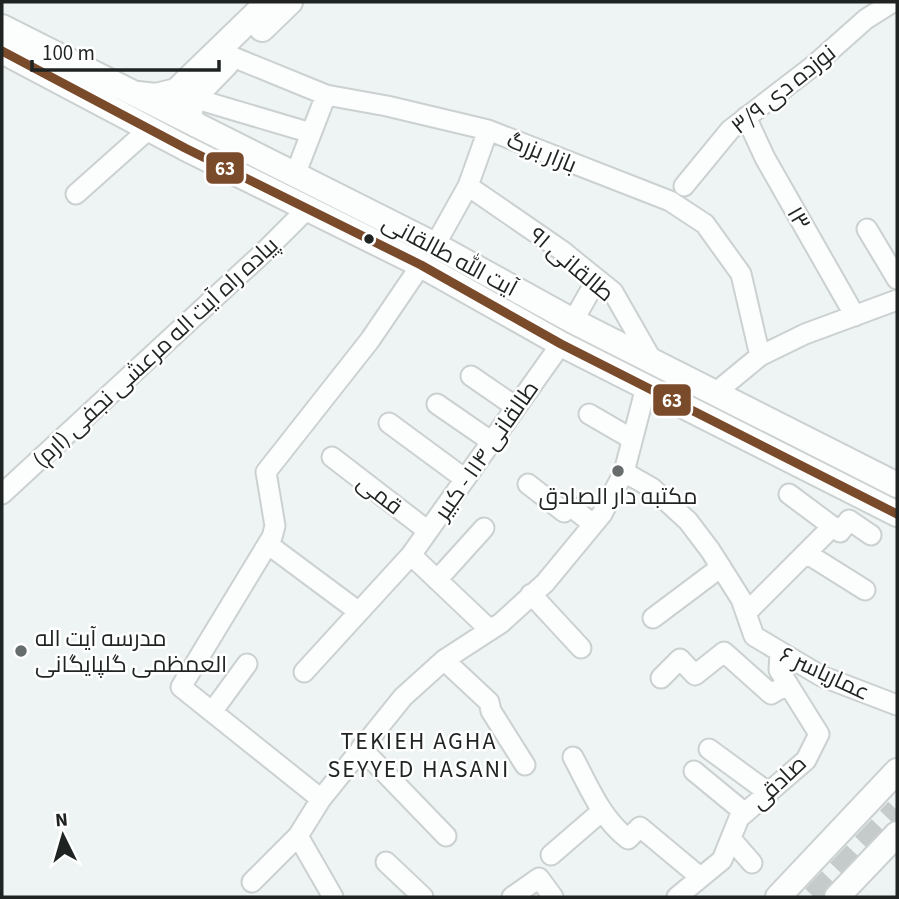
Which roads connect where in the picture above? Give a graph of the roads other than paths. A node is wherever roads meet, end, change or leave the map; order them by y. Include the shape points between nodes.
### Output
1 (268, 2) edge
2 (290, 2) edge
3 (893, 2) edge
4 (2, 27) edge
5 (2, 51) edge
6 (233, 57) junction
7 (136, 94) junction
8 (326, 95) junction
9 (193, 99) junction
10 (746, 117) junction
11 (196, 125) junction
12 (149, 129) junction
13 (488, 130) junction
14 (311, 133) junction
15 (295, 175) junction
16 (468, 186) junction
17 (684, 186) dead end
18 (76, 194) dead end
19 (307, 209) junction
20 (867, 229) dead end
21 (435, 245) junction
22 (421, 265) junction
23 (597, 279) junction
24 (897, 279) edge
25 (897, 300) edge
26 (855, 316) junction
27 (573, 321) junction
28 (561, 344) junction
29 (760, 356) junction
30 (653, 362) junction
31 (471, 376) dead end
32 (646, 387) junction
33 (715, 393) junction
34 (437, 404) dead end
35 (516, 407) junction
36 (589, 414) dead end
37 (389, 423) dead end
38 (632, 439) junction
39 (492, 442) junction
40 (332, 457) dead end
41 (624, 471) junction
42 (465, 479) junction
43 (528, 484) dead end
44 (897, 485) edge
45 (2, 494) edge
46 (789, 494) dead end
47 (897, 513) edge
48 (593, 524) junction
49 (833, 526) junction
50 (484, 528) dead end
51 (428, 531) junction
52 (872, 535) dead end
53 (271, 541) junction
54 (806, 553) junction
55 (411, 555) junction
56 (721, 567) junction
57 (437, 580) junction
58 (865, 590) dead end
59 (531, 594) junction
60 (359, 612) junction
61 (747, 612) junction
62 (653, 618) dead end
63 (491, 630) junction
64 (581, 648) dead end
65 (780, 653) junction
66 (444, 660) junction
67 (247, 664) dead end
68 (304, 672) dead end
69 (661, 678) dead end
70 (788, 684) junction
71 (897, 705) edge
72 (212, 712) junction
73 (361, 748) junction
74 (709, 749) dead end
75 (573, 757) dead end
76 (525, 765) dead end
77 (694, 771) dead end
78 (897, 771) edge
79 (769, 793) junction
80 (321, 799) junction
81 (602, 811) junction
82 (745, 813) junction
83 (897, 834) edge
84 (298, 836) junction
85 (446, 836) dead end
86 (732, 840) junction
87 (551, 855) dead end
88 (386, 862) dead end
89 (752, 863) dead end
90 (700, 877) junction
91 (252, 882) dead end
92 (334, 897) edge
93 (423, 897) edge
94 (512, 897) edge
95 (553, 897) edge
96 (677, 897) edge
97 (778, 897) edge
98 (837, 897) edge

1 - 7 main road via 176,91
2 - 6 main road
3 - 10 street, نوزده دی ۳/۹
4 - 7 main road, آیت الله طالقانی
5 - 12 main road, آیت الله طالقانی
6 - 8 street, بازار بزرگ
6 - 9 main road
7 - 11 main road, آیت الله طالقانی
8 - 13 street, بازار بزرگ
8 - 14 street
9 - 11 main road via 189,116
9 - 14 street
10 - 17 street, نوزده دی ۳/۹
10 - 26 street, ۱۳
11 - 15 main road, آیت الله طالقانی
12 - 18 street
12 - 19 main road, آیت الله طالقانی
13 - 16 street
13 - 29 street, بازار بزرگ via 670,201 705,224 741,274
14 - 15 street
15 - 21 main road, آیت الله طالقانی
16 - 21 street
16 - 23 street, طالقانی ۹۱
19 - 22 main road, آیت الله طالقانی
19 - 45 street, پیاده راه آیت اله مرعشی نجفی (ارم)
20 - 24 street
21 - 27 main road, آیت الله طالقانی
22 - 28 main road, آیت الله طالقانی
22 - 53 street via 370,340 266,472 275,526
23 - 27 street
23 - 30 street, طالقانی ۹۱ via 613,292
25 - 26 street
26 - 29 street
27 - 30 main road, آیت الله طالقانی
28 - 32 main road, آیت الله طالقانی
28 - 35 street, طالقانی ۱۱۴ - کبیر
29 - 33 street
30 - 33 main road, آیت الله طالقانی
31 - 35 street
32 - 38 street
32 - 47 main road, آیت الله طالقانی
33 - 44 main road, آیت الله طالقانی
34 - 39 street
35 - 39 street, طالقانی ۱۱۴ - کبیر
36 - 38 street
37 - 42 street
38 - 41 street
39 - 42 street, طالقانی ۱۱۴ - کبیر
40 - 51 street, قمی
41 - 48 street
41 - 56 street via 667,499
42 - 51 street, طالقانی ۱۱۴ - کبیر
43 - 48 street via 564,512 570,506
46 - 49 street
48 - 59 street
49 - 52 street via 840,531 849,520
49 - 54 street
50 - 57 street
51 - 55 street, طالقانی ۱۱۴ - کبیر
53 - 60 street
53 - 72 street via 181,687
54 - 58 street
54 - 61 street
55 - 57 street
55 - 60 street, طالقانی ۱۱۴ - کبیر
56 - 61 street
56 - 62 street
57 - 63 street
59 - 63 street
59 - 64 street
60 - 68 street, طالقانی ۱۱۴ - کبیر
61 - 65 street, عماریاسر ۶ via 754,636
63 - 66 street
65 - 70 street, صادقی via 779,670
65 - 71 street, عماریاسر ۶ via 821,676
66 - 73 street via 403,697
66 - 76 street via 489,702
67 - 72 street
69 - 70 street via 681,659 695,675 724,652 771,694
70 - 79 street, صادقی via 819,734 806,760
72 - 80 street
73 - 80 street
73 - 85 street
74 - 79 street
75 - 81 street
77 - 82 street
78 - 97 main road
79 - 82 street, صادقی
80 - 84 street
81 - 87 street
81 - 90 street via 628,839 640,827
82 - 86 street, صادقی
83 - 98 main road
84 - 91 street
84 - 92 street
86 - 89 street
86 - 90 street, صادقی via 722,860
88 - 93 street
90 - 96 street, صادقی
94 - 95 street via 538,878

